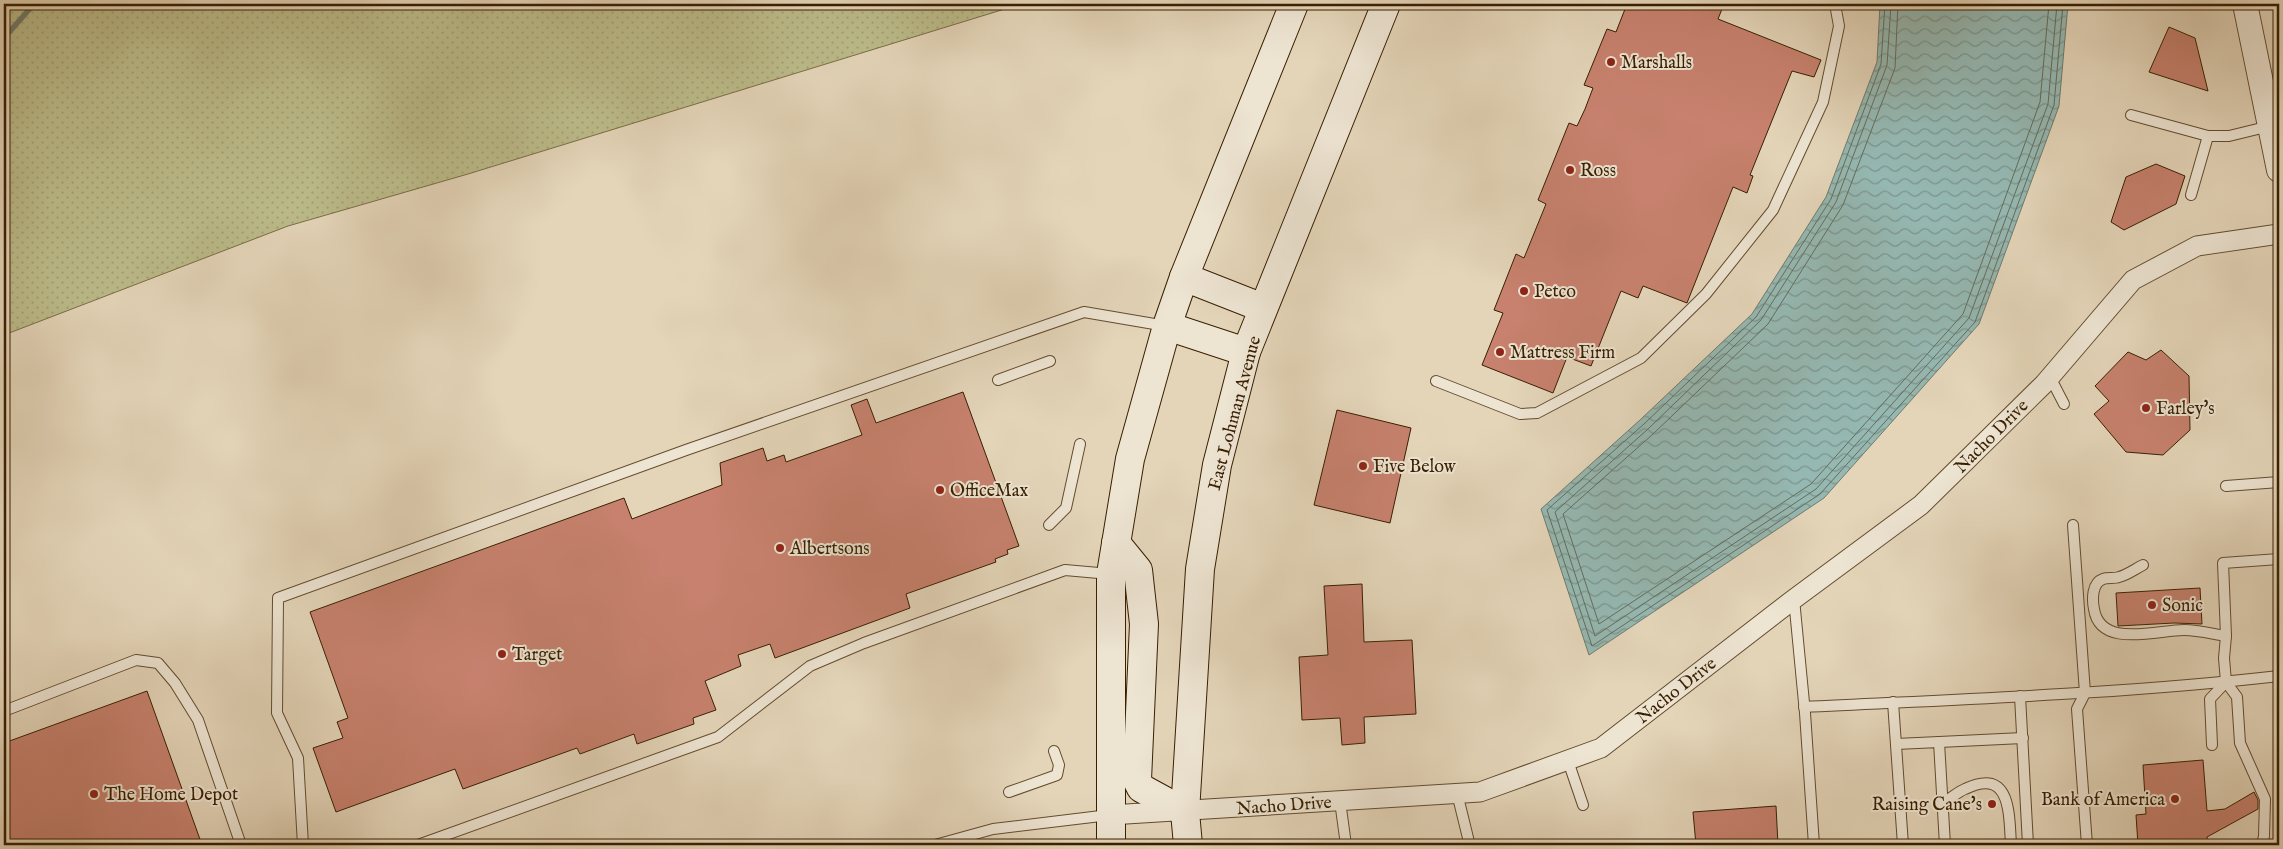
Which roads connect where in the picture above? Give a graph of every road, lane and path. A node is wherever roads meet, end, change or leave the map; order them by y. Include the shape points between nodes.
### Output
1 (1294, 4) edge
2 (1386, 4) edge
3 (1835, 4) edge
4 (2244, 4) edge
5 (2272, 112) edge
6 (2131, 115) dead end
7 (2208, 136) junction
8 (2279, 170) edge
9 (2191, 195) dead end
10 (2279, 234) edge
11 (1184, 277) junction
12 (1263, 308) junction
13 (1167, 326) junction
14 (1246, 352) junction
15 (1050, 361) dead end
16 (2050, 377) junction
17 (998, 380) dead end
18 (1436, 381) dead end
19 (2064, 404) dead end
20 (1080, 444) dead end
21 (2279, 482) edge
22 (2226, 486) dead end
23 (1049, 525) dead end
24 (2073, 525) dead end
25 (1116, 543) junction
26 (2279, 559) edge
27 (2143, 565) dead end
28 (1111, 574) junction
29 (1794, 599) junction
30 (2226, 636) junction
31 (2279, 676) edge
32 (2226, 682) junction
33 (2085, 693) junction
34 (2020, 696) junction
35 (1893, 702) junction
36 (1804, 707) junction
37 (4, 711) edge
38 (2022, 738) junction
39 (1939, 742) junction
40 (1896, 744) junction
41 (2212, 745) dead end
42 (1054, 751) dead end
43 (1568, 761) junction
44 (1010, 792) dead end
45 (1456, 794) junction
46 (1340, 801) junction
47 (1942, 803) junction
48 (1583, 805) dead end
49 (1185, 812) junction
50 (1110, 815) junction
51 (1468, 842) dead end
52 (241, 845) edge
53 (303, 845) edge
54 (418, 845) edge
55 (935, 845) edge
56 (1111, 845) edge
57 (1133, 845) edge
58 (1188, 845) edge
59 (1346, 845) edge
60 (1814, 845) edge
61 (1903, 845) edge
62 (1945, 845) edge
63 (2011, 845) edge
64 (2028, 845) edge
65 (2087, 845) edge
66 (2262, 845) edge

1 - 11 main road
2 - 12 main road, East Lohman Avenue
3 - 18 lane via 1839,26 1824,102 1773,210 1706,294 1641,358 1537,413 1520,414
4 - 5 street
5 - 7 lane via 2229,136
5 - 8 street
6 - 7 lane
7 - 9 lane
10 - 16 street, Nacho Drive via 2197,246 2133,280
11 - 12 main road
11 - 13 main road
12 - 14 main road, East Lohman Avenue
13 - 14 main road
13 - 25 main road via 1130,459
13 - 53 lane via 1084,312 686,450 278,598 277,713 298,758
14 - 49 main road, East Lohman Avenue via 1217,465 1200,569
15 - 17 lane
16 - 19 lane
16 - 29 street, Nacho Drive via 1921,505
20 - 23 lane via 1066,508
21 - 22 lane
24 - 33 lane
25 - 28 main road
25 - 49 main road via 1138,570 1144,624 1137,780 1141,788
26 - 30 lane via 2223,563
27 - 30 lane via 2119,577 2105,578 2094,588 2094,611 2103,627 2120,635 2186,630
28 - 50 main road
28 - 54 lane via 1065,570 864,643 810,666 718,736
29 - 36 lane
29 - 43 street, Nacho Drive via 1601,748
30 - 32 lane
31 - 32 lane
32 - 33 lane
32 - 41 lane via 2210,699
32 - 66 lane via 2237,697 2240,743 2265,799
33 - 34 lane
33 - 65 lane via 2077,710
34 - 35 lane
34 - 38 lane
35 - 36 lane
35 - 40 lane
36 - 60 lane
37 - 52 lane via 136,660 158,663 198,720
38 - 39 lane
38 - 64 lane
39 - 40 lane
39 - 47 lane
40 - 61 lane
42 - 44 lane via 1059,765 1056,775
43 - 45 street, Nacho Drive via 1480,792
43 - 48 lane
45 - 46 street, Nacho Drive
45 - 51 lane
46 - 49 street, Nacho Drive
46 - 59 lane
47 - 62 lane
47 - 63 lane via 1979,783 1993,784 2002,789
49 - 50 street, Nacho Drive
49 - 58 main road, East Lohman Avenue
50 - 55 lane, Nacho Drive via 993,829
50 - 56 main road
50 - 57 main road

